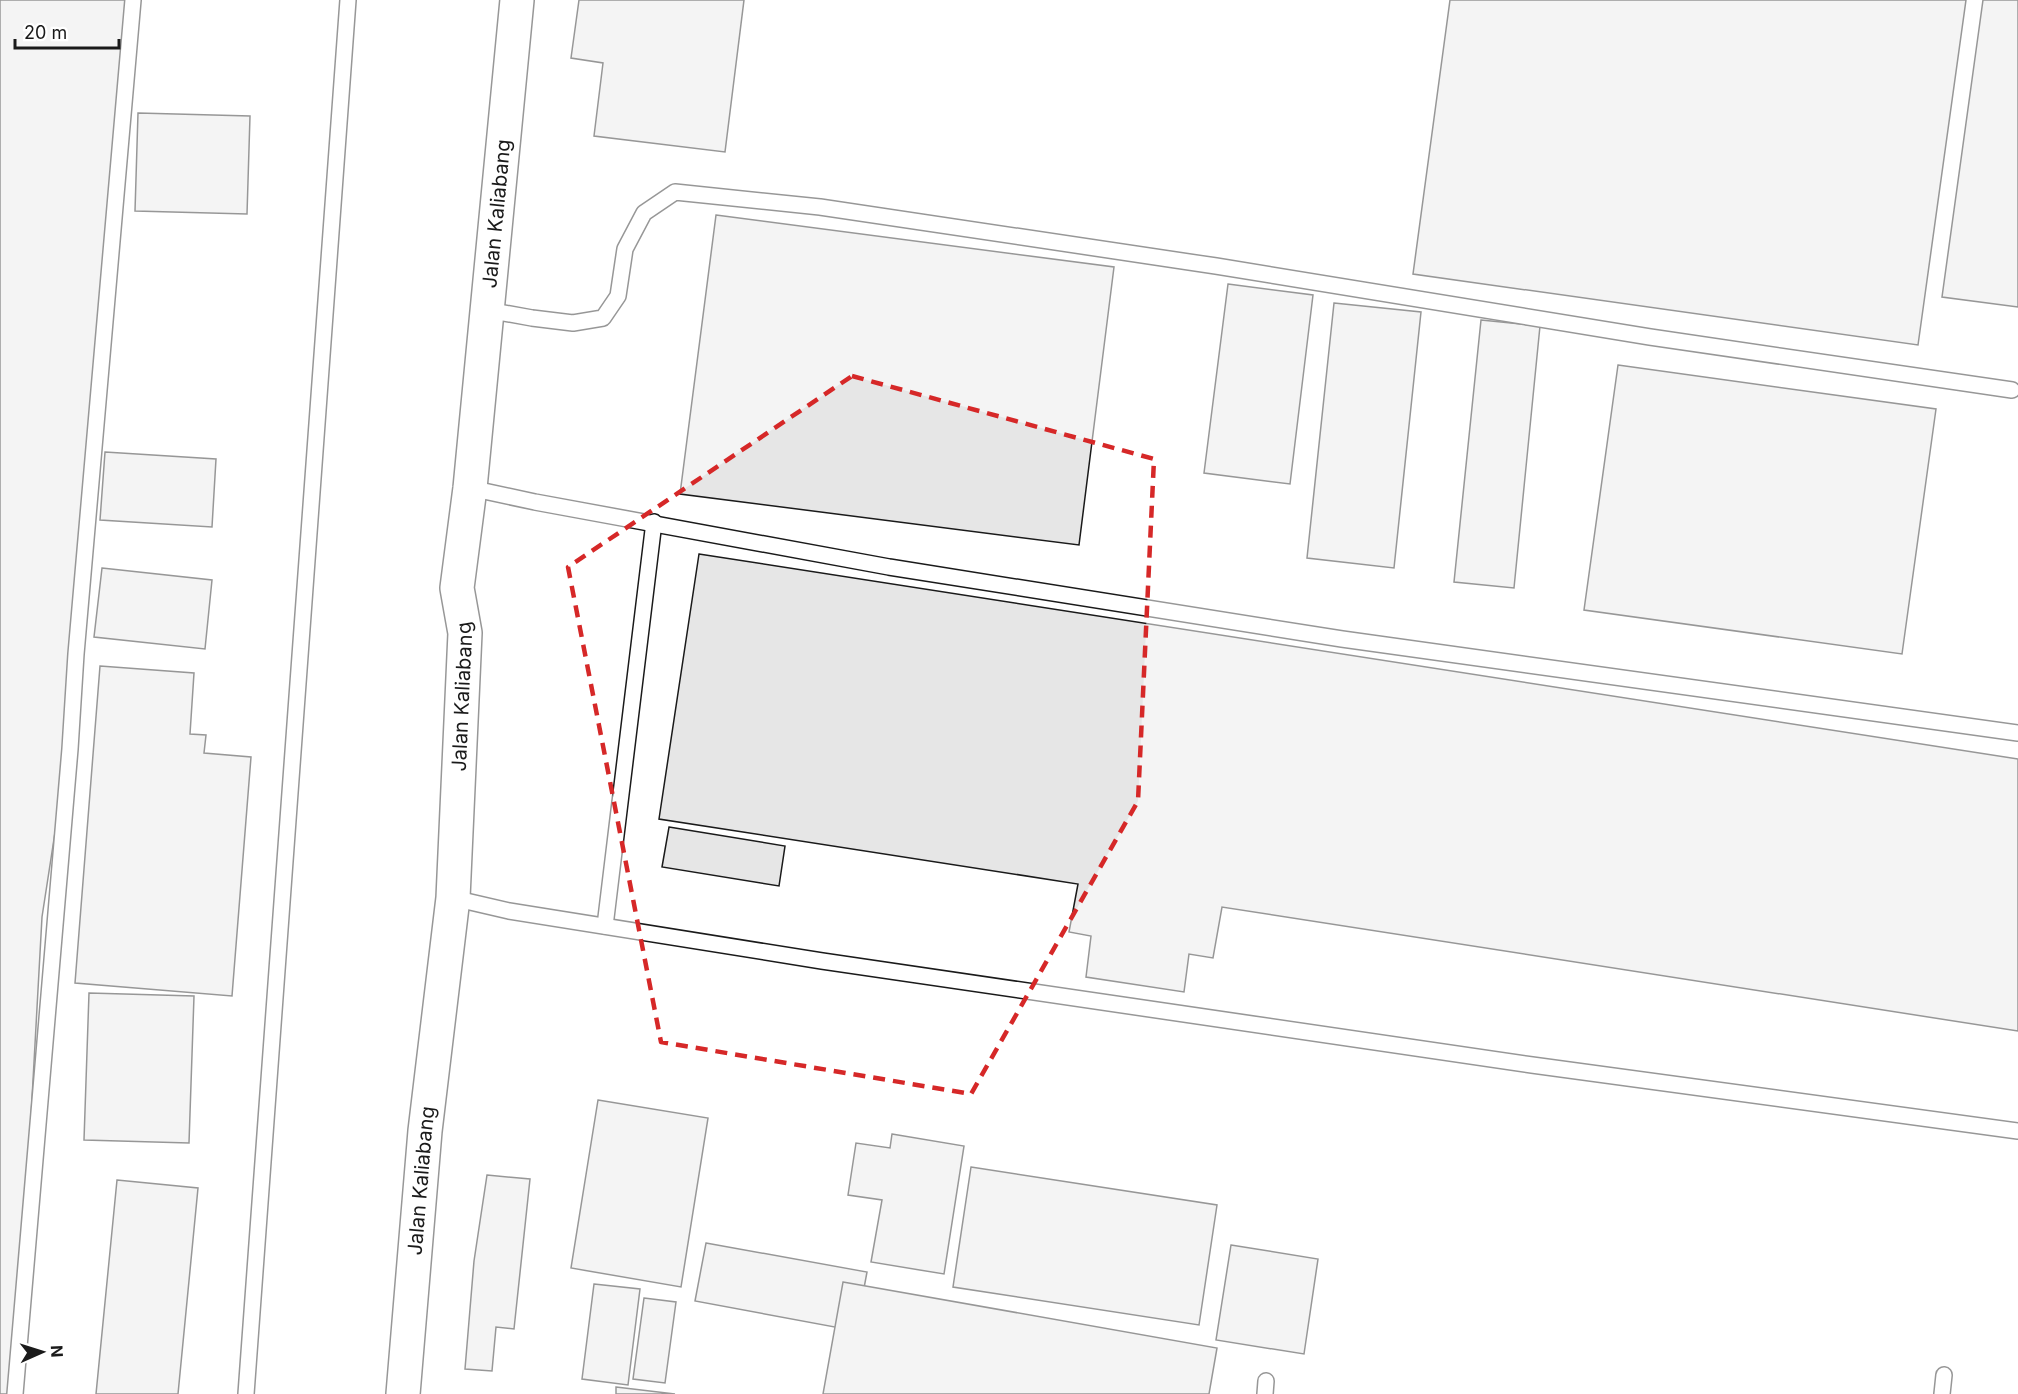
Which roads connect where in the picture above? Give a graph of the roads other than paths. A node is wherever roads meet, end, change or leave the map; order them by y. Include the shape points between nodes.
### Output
1 (133, 0) edge
2 (348, 0) edge
3 (517, 0) edge
4 (487, 310) junction
5 (2012, 390) dead end
6 (470, 488) junction
7 (654, 522) junction
8 (2018, 733) edge
9 (453, 898) junction
10 (605, 926) junction
11 (2018, 1131) edge
12 (1944, 1375) dead end
13 (15, 1394) edge
14 (246, 1394) edge
15 (403, 1394) edge
16 (1942, 1394) edge

1 - 13 lane
2 - 14 lane
3 - 4 main road, Jalan Kaliabang
4 - 5 lane via 573,323 603,318 618,296 625,249 644,213 675,192 820,207
4 - 6 main road, Jalan Kaliabang
6 - 7 lane
6 - 9 main road, Jalan Kaliabang via 458,588 465,633
7 - 8 lane via 889,567 1342,639
7 - 10 lane
9 - 10 lane
9 - 15 main road, Jalan Kaliabang via 425,1131
10 - 11 lane via 1532,1065
12 - 16 lane

